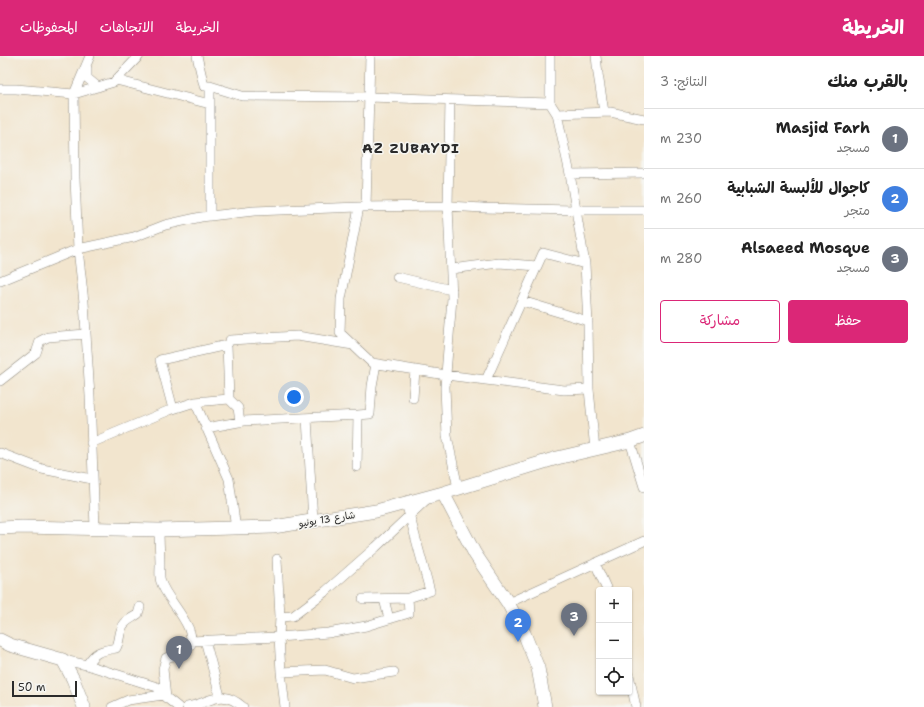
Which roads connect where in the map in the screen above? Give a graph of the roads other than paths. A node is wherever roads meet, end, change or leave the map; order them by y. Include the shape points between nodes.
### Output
1 (139, 56) edge
2 (197, 56) edge
3 (370, 56) edge
4 (550, 56) edge
5 (596, 56) edge
6 (88, 59) edge
7 (116, 80) junction
8 (210, 86) junction
9 (98, 87) junction
10 (0, 89) edge
11 (74, 94) junction
12 (368, 97) junction
13 (450, 100) junction
14 (550, 103) junction
15 (210, 104) junction
16 (604, 112) junction
17 (557, 114) junction
18 (644, 119) edge
19 (644, 173) edge
20 (570, 174) junction
21 (448, 206) junction
22 (363, 207) junction
23 (575, 210) junction
24 (644, 210) edge
25 (210, 216) junction
26 (78, 249) junction
27 (585, 264) junction
28 (537, 266) junction
29 (451, 269) junction
30 (397, 277) dead end
31 (0, 281) edge
32 (452, 290) junction
33 (522, 301) junction
34 (588, 321) junction
35 (86, 334) junction
36 (227, 345) junction
37 (354, 345) junction
38 (376, 364) junction
39 (414, 370) junction
40 (446, 375) junction
41 (486, 380) junction
42 (0, 381) edge
43 (589, 389) junction
44 (413, 398) dead end
45 (229, 399) junction
46 (195, 402) junction
47 (173, 409) junction
48 (358, 415) junction
49 (307, 418) junction
50 (240, 422) junction
51 (206, 428) junction
52 (644, 436) edge
53 (630, 442) junction
54 (91, 443) junction
55 (595, 450) junction
56 (0, 453) edge
57 (357, 468) dead end
58 (92, 479) junction
59 (644, 487) edge
60 (458, 488) junction
61 (443, 493) junction
62 (408, 509) junction
63 (313, 521) junction
64 (0, 528) edge
65 (95, 528) junction
66 (236, 529) junction
67 (159, 530) junction
68 (644, 541) edge
69 (277, 559) dead end
70 (595, 563) junction
71 (606, 587) edge
72 (408, 598) junction
73 (363, 599) dead end
74 (384, 599) junction
75 (508, 603) junction
76 (140, 607) dead end
77 (280, 617) junction
78 (389, 619) junction
79 (278, 637) junction
80 (0, 640) edge
81 (205, 640) junction
82 (191, 641) junction
83 (63, 660) junction
84 (87, 665) junction
85 (281, 672) junction
86 (394, 672) dead end
87 (632, 689) edge
88 (164, 696) junction
89 (220, 696) junction
90 (84, 707) edge
91 (112, 707) edge
92 (178, 707) edge
93 (187, 707) edge
94 (243, 707) edge
95 (285, 707) edge
96 (545, 707) edge
97 (636, 707) edge

1 - 7 street
2 - 8 street via 204,86
3 - 12 street
4 - 14 street
5 - 16 street
6 - 9 street via 87,78
6 - 11 street
7 - 9 street
7 - 15 street
8 - 12 street via 242,96
8 - 15 street
9 - 11 street
10 - 11 street
11 - 26 street
12 - 13 street
12 - 22 street
13 - 14 street
13 - 21 street
14 - 17 street
15 - 25 street
16 - 17 street
16 - 18 street
17 - 20 street
19 - 20 street
20 - 23 street
21 - 22 street
21 - 23 street
21 - 29 street
22 - 25 street via 254,211
22 - 37 street via 340,299 340,333
23 - 24 street
23 - 27 street
25 - 26 street via 165,225 134,237
26 - 31 street
26 - 35 street
27 - 28 street via 543,253
27 - 34 street
28 - 29 street via 499,263
28 - 33 street
29 - 32 street
30 - 32 street
32 - 40 street
33 - 34 street
33 - 41 street
34 - 43 street
35 - 42 street via 48,337 40,341 36,353
35 - 54 street
36 - 37 street via 230,340 296,336
36 - 45 street
36 - 47 street via 160,360
37 - 38 street
38 - 39 street
38 - 48 street via 370,414
39 - 40 street
39 - 44 street
40 - 41 street
40 - 60 street via 444,387 447,436
41 - 43 street via 564,390
43 - 55 street
45 - 46 street
45 - 50 street via 238,408
46 - 47 street
46 - 51 street
47 - 54 street
48 - 49 street
48 - 57 street
49 - 50 street
49 - 63 street
50 - 51 street
51 - 66 street via 229,479
52 - 53 street, شارع 13 يونيو
53 - 55 street, شارع 13 يونيو
53 - 59 street
54 - 58 street
55 - 60 street, شارع 13 يونيو via 557,458
56 - 58 street via 42,469
58 - 65 street
60 - 61 street, شارع 13 يونيو
61 - 62 street, شارع 13 يونيو via 429,497
61 - 75 street via 475,554
62 - 63 street, شارع 13 يونيو via 376,511
62 - 72 street via 430,591
62 - 77 street via 376,547 326,591 293,616
63 - 66 street, شارع 13 يونيو via 273,528
64 - 65 street, شارع 13 يونيو
65 - 67 street, شارع 13 يونيو
66 - 67 street, شارع 13 يونيو
67 - 82 street via 160,581 165,593 189,628
68 - 70 street
69 - 77 street
70 - 71 street
70 - 75 street
72 - 74 street
72 - 78 street via 409,613
73 - 74 street
74 - 78 street
75 - 96 street via 538,668
76 - 84 street via 138,614 121,629 116,648 102,650 92,656
77 - 79 street
78 - 79 street via 328,633
79 - 81 street
79 - 85 street
80 - 83 street
81 - 82 street
81 - 89 street
82 - 88 street via 189,649 184,653 166,658 163,669
83 - 84 street
83 - 90 street
84 - 88 street via 157,687
85 - 86 street via 325,670 353,678
85 - 95 street
87 - 97 street
88 - 91 street via 128,700
88 - 92 street
89 - 93 street via 197,706
89 - 94 street via 234,700

